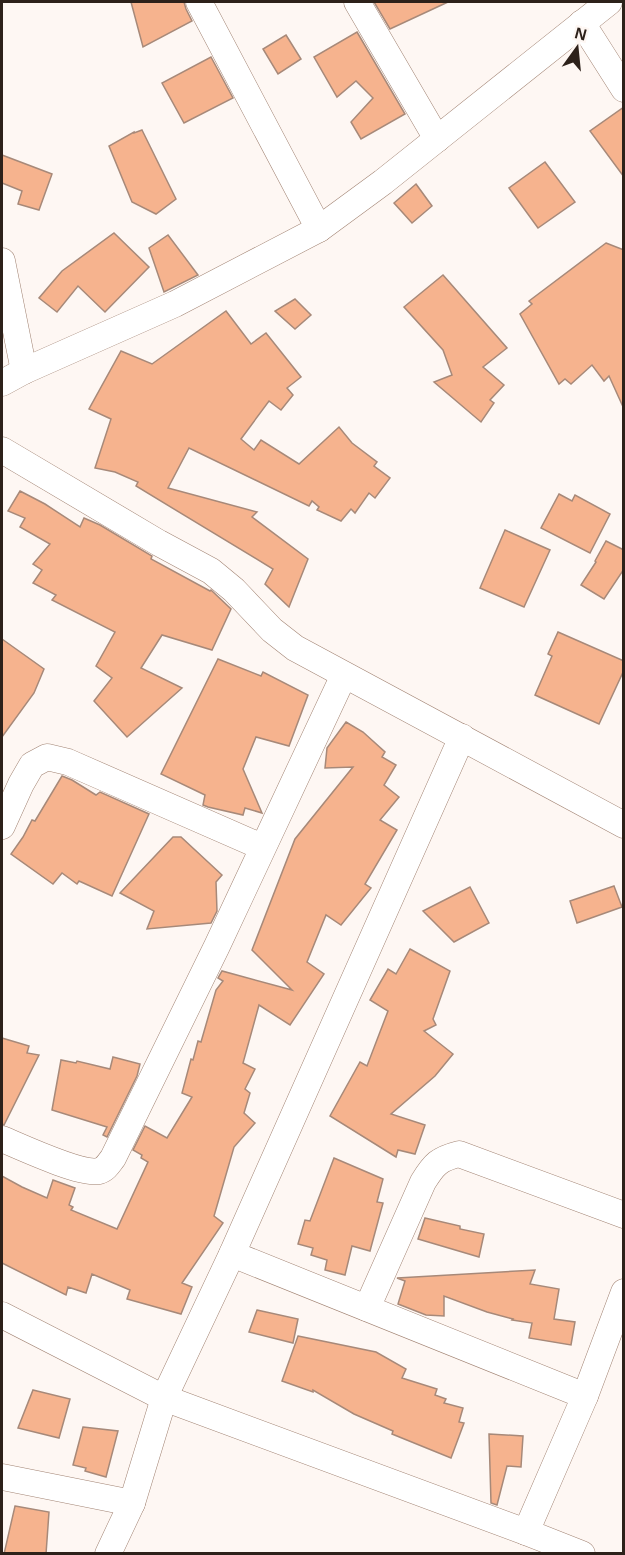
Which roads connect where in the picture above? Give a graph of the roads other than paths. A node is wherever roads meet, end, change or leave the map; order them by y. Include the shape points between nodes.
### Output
1 (199, 2) edge
2 (357, 2) edge
3 (609, 2) edge
4 (582, 23) junction
5 (624, 89) edge
6 (437, 139) junction
7 (319, 229) junction
8 (2, 261) edge
9 (24, 370) junction
10 (2, 383) edge
11 (2, 450) edge
12 (344, 675) junction
13 (462, 737) junction
14 (624, 825) edge
15 (2, 826) edge
16 (262, 847) junction
17 (2, 1139) edge
18 (624, 1215) edge
19 (232, 1254) junction
20 (624, 1292) edge
21 (367, 1308) junction
22 (2, 1315) edge
23 (585, 1396) junction
24 (164, 1398) junction
25 (2, 1477) edge
26 (132, 1503) junction
27 (526, 1532) junction
28 (108, 1554) edge
29 (582, 1554) edge

1 - 7 street
2 - 6 street
3 - 4 street
4 - 5 street
4 - 6 street
6 - 7 street
7 - 9 street via 175,304
8 - 9 street
9 - 10 street
11 - 12 street via 211,571 295,648
12 - 13 street
12 - 16 street
13 - 14 street
13 - 19 street
15 - 16 street via 32,765 47,757 68,762
16 - 17 street via 106,1167 98,1171 66,1165
18 - 21 street via 459,1154 445,1158 434,1165 423,1182
19 - 21 street
19 - 24 street
20 - 23 street
21 - 23 street
22 - 24 street
23 - 27 street
24 - 26 street
24 - 27 street
25 - 26 street
26 - 28 street
27 - 29 street

